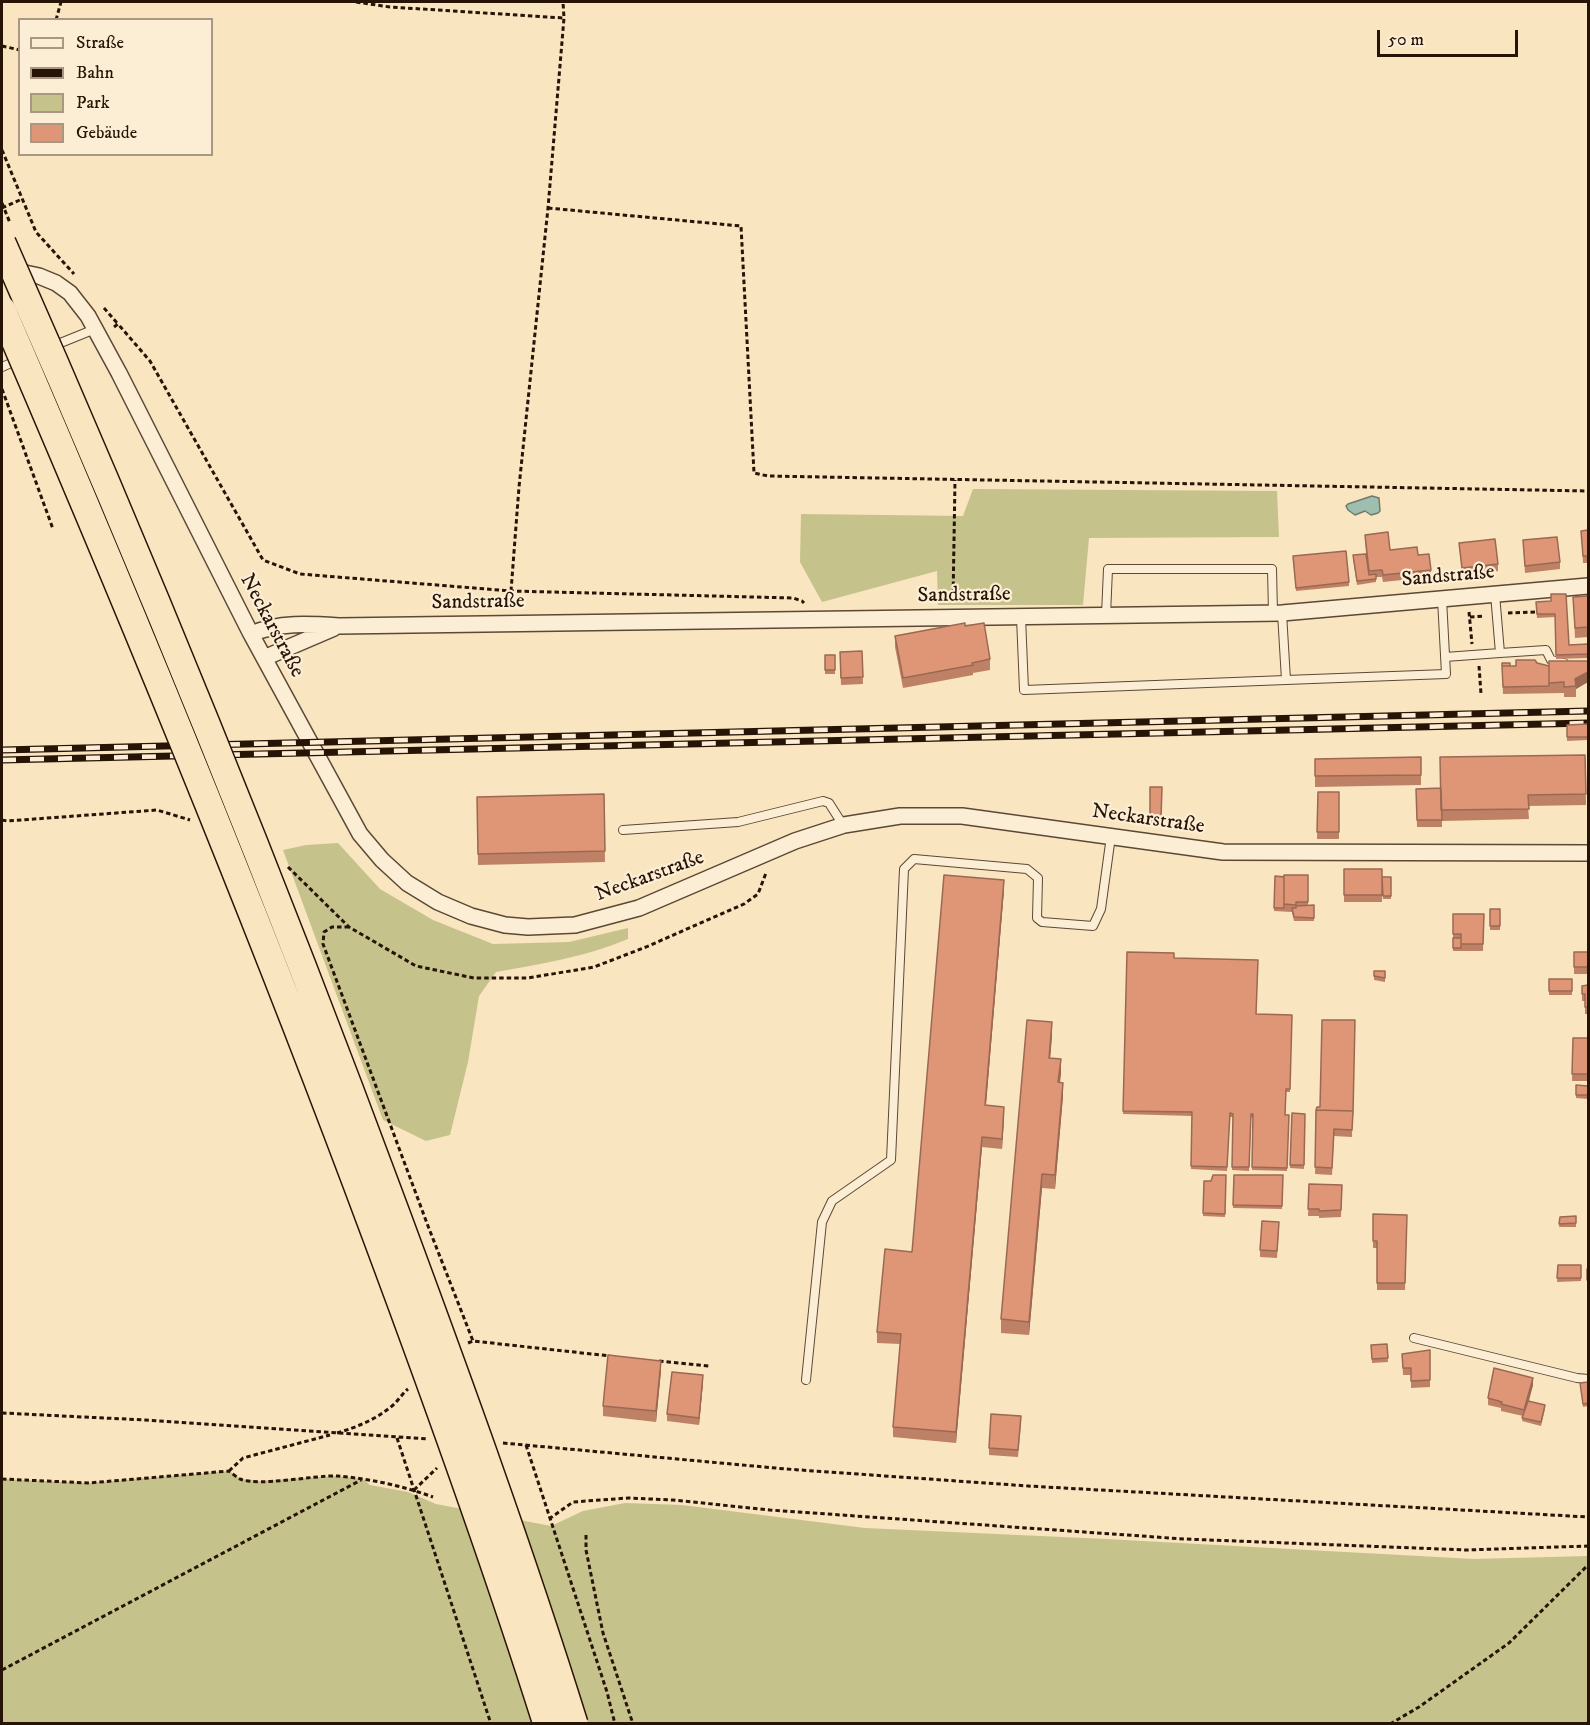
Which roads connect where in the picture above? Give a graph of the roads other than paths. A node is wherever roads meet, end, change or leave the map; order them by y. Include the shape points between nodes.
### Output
1 (2, 243) edge
2 (2, 268) edge
3 (2, 310) edge
4 (97, 333) junction
5 (43, 350) dead end
6 (32, 354) dead end
7 (2, 367) edge
8 (1588, 586) edge
9 (1495, 594) junction
10 (1442, 599) junction
11 (1278, 613) junction
12 (1106, 615) junction
13 (1022, 617) junction
14 (339, 626) junction
15 (251, 634) junction
16 (1500, 653) junction
17 (1445, 657) junction
18 (264, 658) junction
19 (1570, 663) edge
20 (1286, 680) junction
21 (844, 825) junction
22 (623, 830) dead end
23 (1111, 836) junction
24 (1588, 853) edge
25 (1414, 1338) dead end
26 (1588, 1379) edge
27 (806, 1380) dead end
28 (547, 1724) edge
29 (574, 1724) edge

1 - 29 highway, bridge via 180,660 312,991 478,1437
2 - 4 street, Neckarstraße via 56,283 78,303
3 - 28 highway, bridge via 155,670 289,1005 450,1436
4 - 5 lane
4 - 15 street, Neckarstraße
6 - 7 lane
8 - 9 street, Sandstraße
9 - 10 street, Sandstraße
9 - 16 lane
10 - 11 street, Sandstraße
10 - 17 lane
11 - 12 street, Sandstraße
11 - 12 lane via 1272,569 1108,569
11 - 20 lane
12 - 13 street, Sandstraße
13 - 14 street, Sandstraße
13 - 20 lane via 1024,690
14 - 15 street, Sandstraße via 301,624 265,628
14 - 18 street, Sandstraße
15 - 18 street, Neckarstraße
16 - 17 lane
16 - 19 lane via 1546,650 1551,660
17 - 20 lane via 1446,674
18 - 21 street, Neckarstraße via 360,834 407,883 471,916 528,927 575,925 605,918 639,908 784,845
21 - 22 lane via 829,803 823,801 738,822
21 - 23 street, Neckarstraße via 900,816 962,816
23 - 24 street, Neckarstraße via 1248,853
23 - 27 lane via 1101,909 1093,926 1042,922 1037,918 1038,878 1027,869 914,859 904,869 891,1160 832,1201 822,1222
25 - 26 lane

